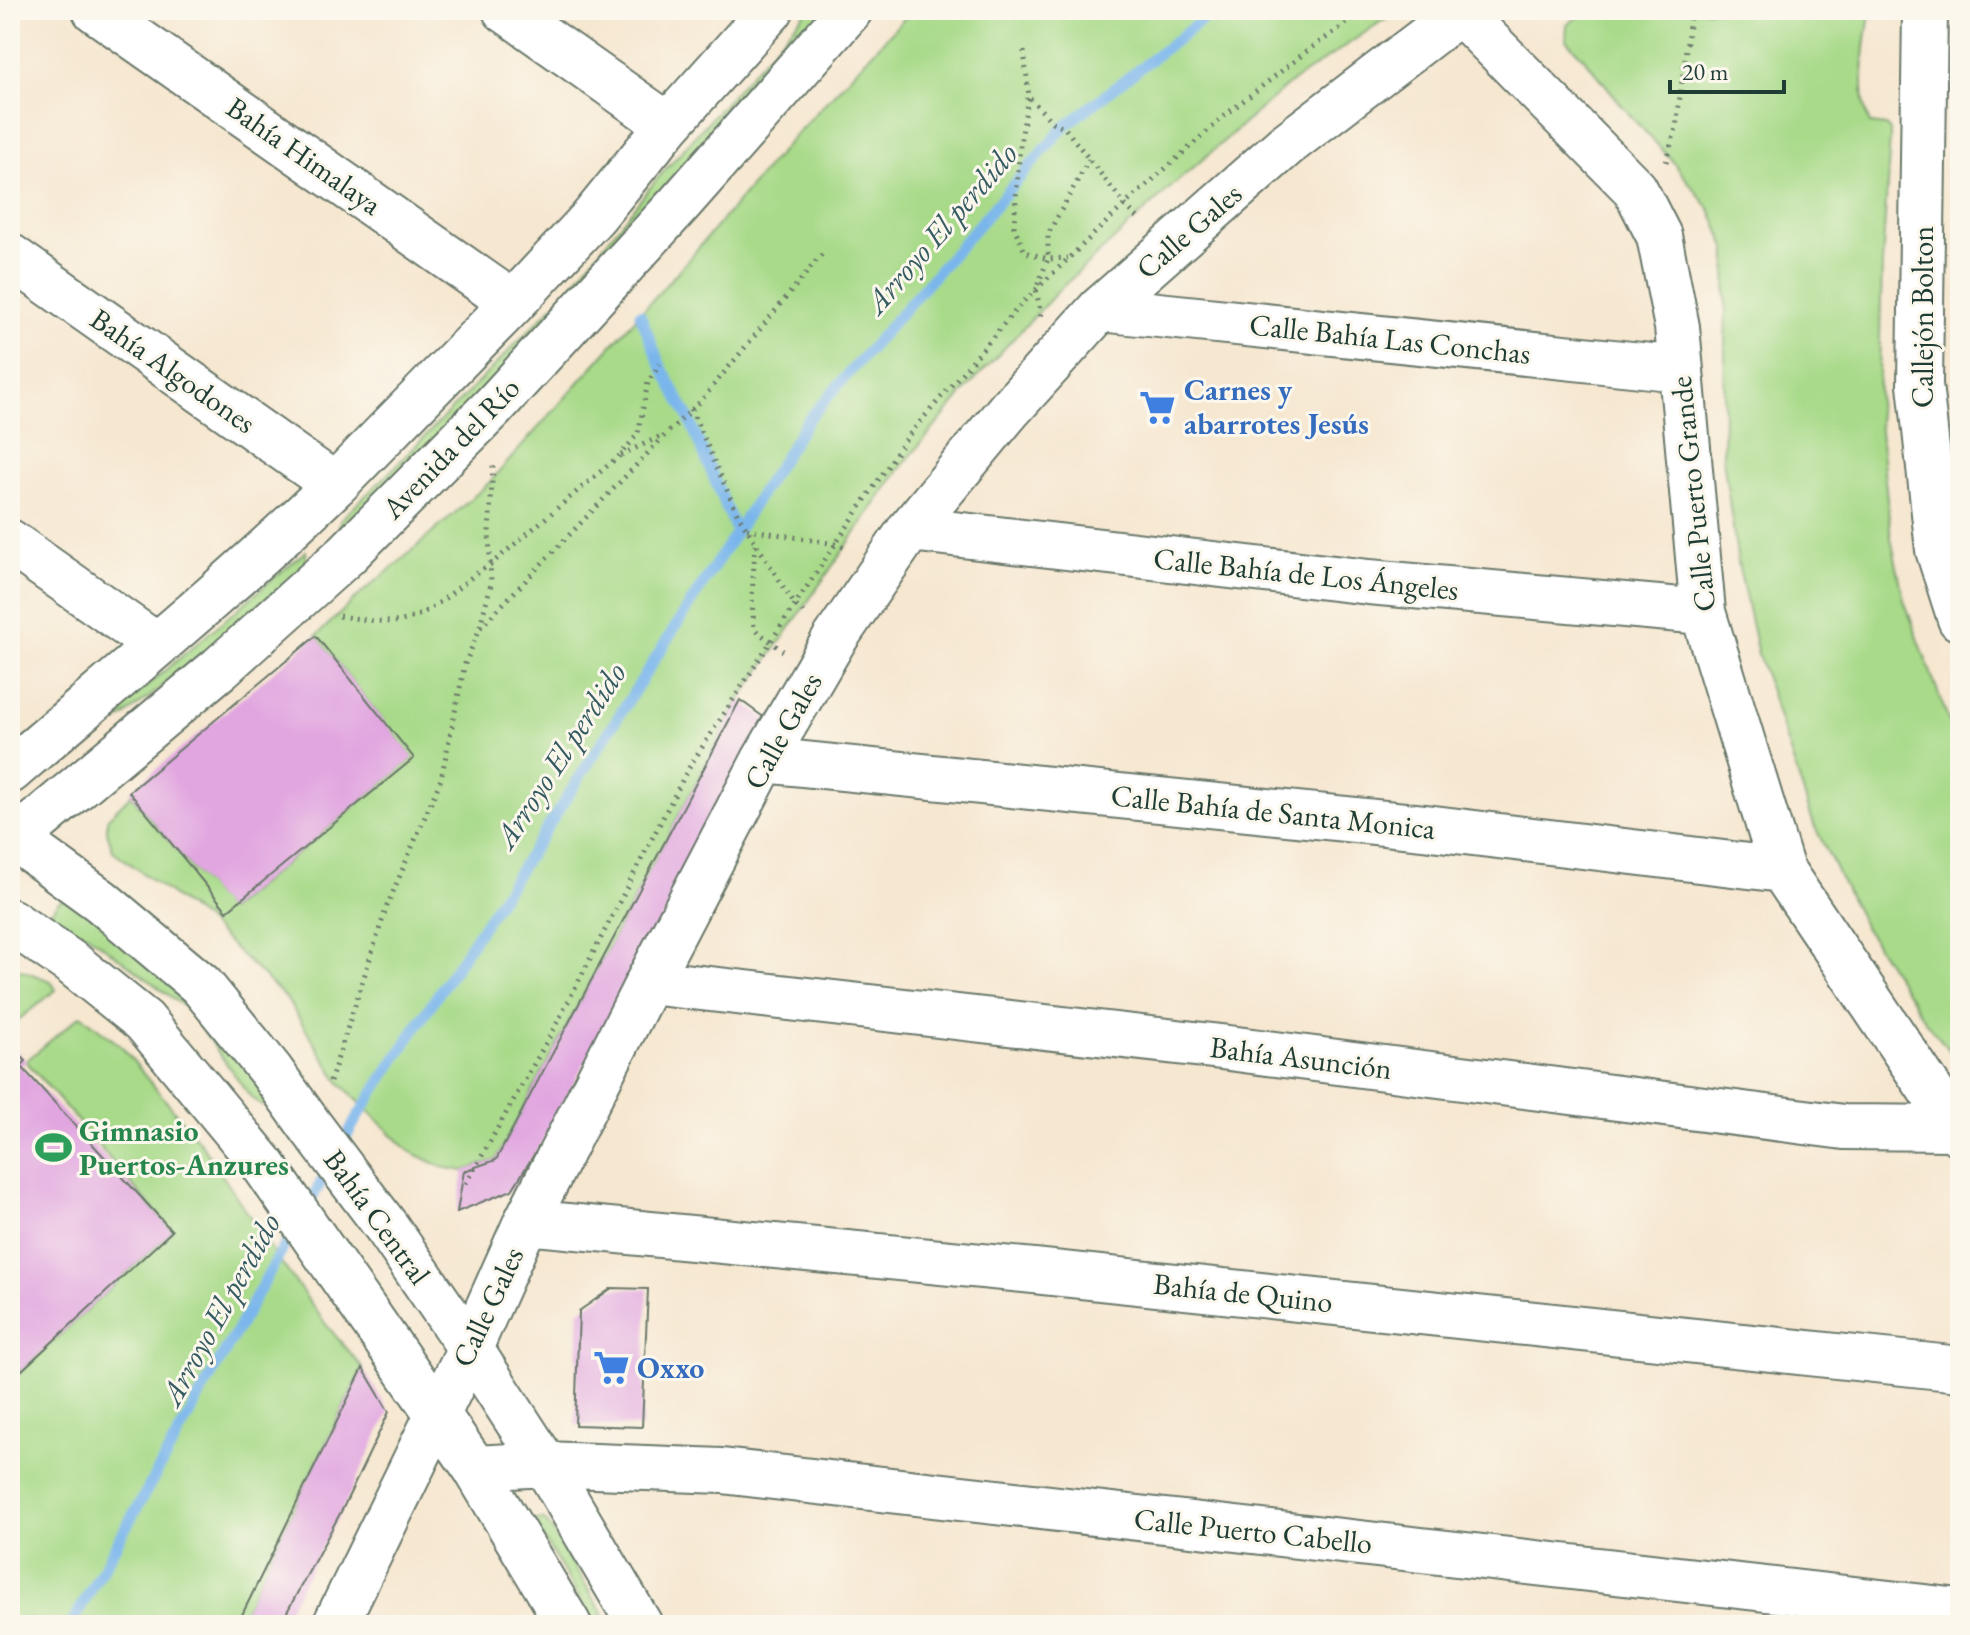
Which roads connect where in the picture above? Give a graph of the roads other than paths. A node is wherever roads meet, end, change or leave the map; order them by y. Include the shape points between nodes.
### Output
1 (95, 10) edge
2 (505, 10) edge
3 (771, 10) edge
4 (850, 10) edge
5 (1925, 10) edge
6 (1462, 11) edge
7 (668, 125) junction
8 (10, 256) edge
9 (513, 303) junction
10 (1100, 309) junction
11 (1680, 369) junction
12 (320, 499) junction
13 (910, 529) junction
14 (10, 542) edge
15 (1949, 547) edge
16 (346, 555) junction
17 (1703, 612) junction
18 (1960, 619) edge
19 (156, 645) junction
20 (764, 760) junction
21 (10, 771) edge
22 (12, 839) edge
23 (1782, 870) junction
24 (10, 921) edge
25 (648, 982) junction
26 (312, 1107) junction
27 (1957, 1131) edge
28 (256, 1156) junction
29 (526, 1222) junction
30 (470, 1348) junction
31 (1960, 1369) edge
32 (438, 1414) junction
33 (545, 1464) junction
34 (475, 1468) junction
35 (1960, 1611) edge
36 (335, 1625) edge
37 (569, 1625) edge
38 (640, 1625) edge

1 - 9 street, Bahía Himalaya
2 - 7 street
3 - 7 street, Avenida del Río
4 - 16 street, Avenida del Río via 493,407
5 - 15 street, Callejón Bolton via 1920,384
6 - 10 street, Calle Gales via 1286,145
6 - 11 street, Calle Puerto Grande via 1635,189 1659,236
7 - 9 street, Avenida del Río
8 - 12 street, Bahía Algodones
9 - 12 street, Avenida del Río
10 - 11 street, Calle Bahía Las Conchas
10 - 13 street, Calle Gales
11 - 17 street, Calle Puerto Grande
12 - 16 street, Bahía Algodones
12 - 19 street, Avenida del Río
13 - 17 street, Calle Bahía de Los Ángeles via 1369,582
13 - 20 street, Calle Gales via 834,640
14 - 19 street
15 - 18 street, Callejón Bolton
16 - 22 street, Avenida del Río via 220,668
17 - 23 street, Calle Puerto Grande
19 - 21 street, Avenida del Río
20 - 23 street, Calle Bahía de Santa Monica via 1424,827
20 - 25 street, Calle Gales
22 - 26 street, Bahía Central via 101,901 201,985 271,1071
23 - 27 street, Calle Puerto Grande
24 - 28 street, Bahía Central via 144,1021
25 - 27 street, Bahía Asunción via 1221,1047 1844,1127
25 - 29 street, Calle Gales
26 - 28 street
26 - 30 street, Bahía Central
28 - 32 street, Bahía Central
29 - 30 street, Calle Gales
29 - 31 street, Bahía de Quino
30 - 32 street, Calle Gales
30 - 33 street, Bahía Central
32 - 34 street, Bahía Central
32 - 36 street, Calle Gales
33 - 34 street, Calle Puerto Cabello
33 - 35 street, Calle Puerto Cabello via 722,1471
33 - 38 street, Bahía Central
34 - 37 street, Bahía Central

